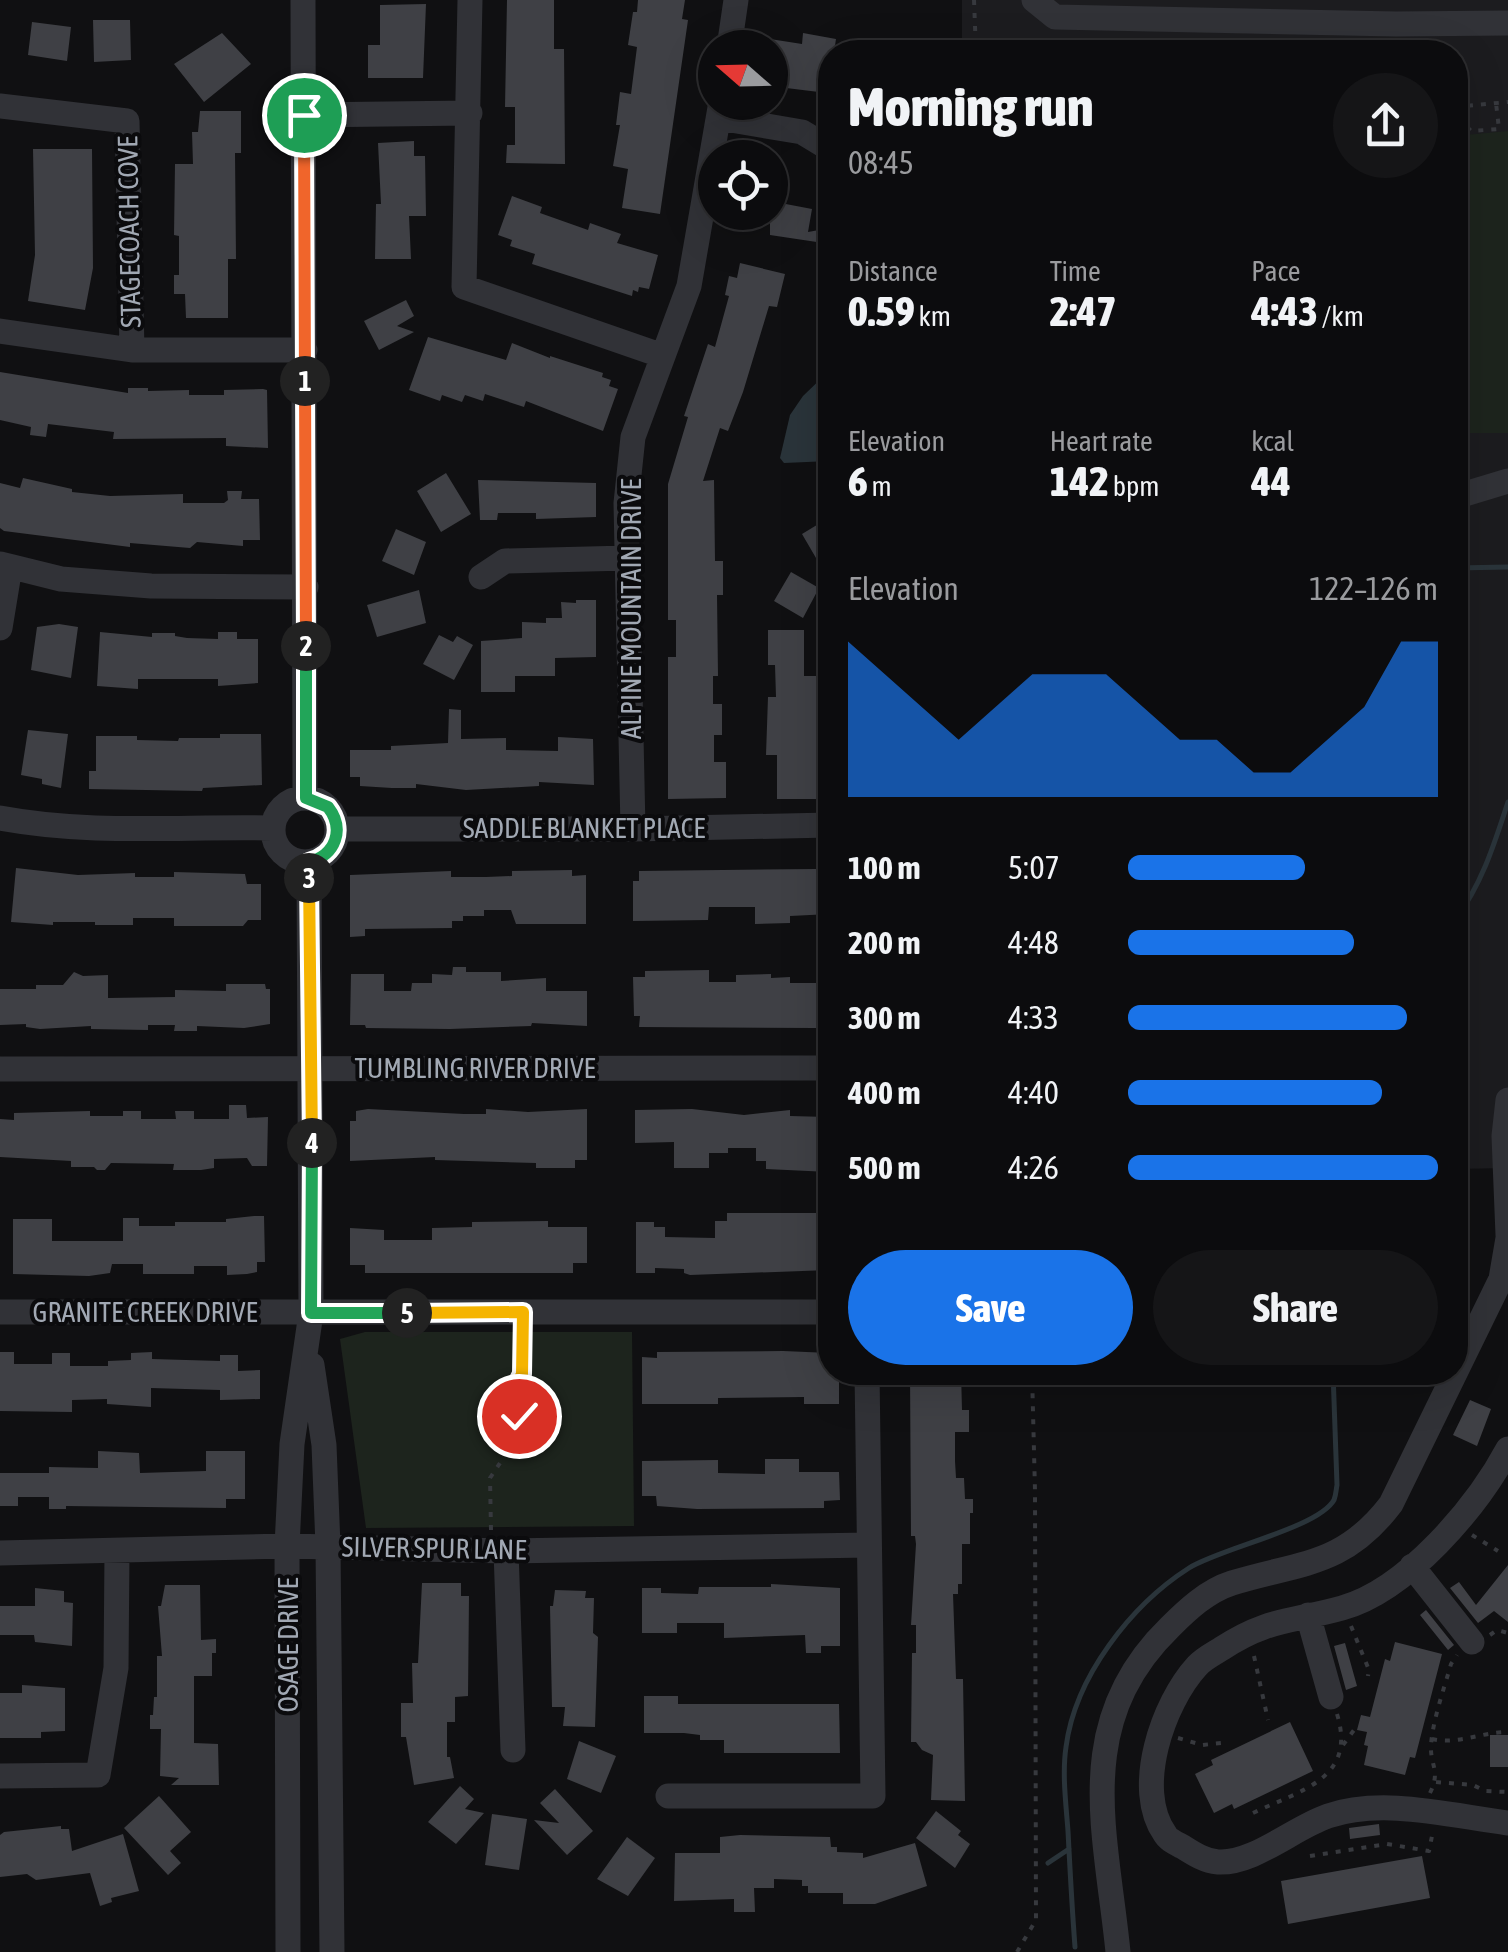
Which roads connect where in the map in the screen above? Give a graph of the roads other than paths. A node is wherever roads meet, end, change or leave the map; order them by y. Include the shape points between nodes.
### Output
1 (303, 0) edge
2 (470, 0) edge
3 (736, 0) edge
4 (1034, 0) edge
5 (1332, 0) edge
6 (1244, 11) edge
7 (1348, 23) junction
8 (1508, 23) edge
9 (732, 30) edge
10 (0, 106) edge
11 (470, 113) junction
12 (304, 115) junction
13 (718, 120) edge
14 (757, 120) edge
15 (818, 142) edge
16 (0, 331) edge
17 (132, 350) junction
18 (305, 350) junction
19 (662, 356) junction
20 (1508, 480) edge
21 (1468, 493) edge
22 (628, 558) junction
23 (5, 566) edge
24 (481, 577) dead end
25 (306, 588) junction
26 (0, 628) edge
27 (306, 798) junction
28 (0, 818) edge
29 (818, 825) edge
30 (273, 828) junction
31 (338, 829) junction
32 (633, 829) junction
33 (309, 862) junction
34 (310, 1068) junction
35 (818, 1068) edge
36 (0, 1069) edge
37 (1508, 1100) edge
38 (1508, 1237) edge
39 (0, 1312) edge
40 (818, 1312) edge
41 (311, 1313) junction
42 (309, 1340) junction
43 (1468, 1347) edge
44 (867, 1385) edge
45 (1450, 1385) edge
46 (1508, 1450) edge
47 (869, 1545) junction
48 (287, 1546) junction
49 (328, 1546) junction
50 (499, 1551) junction
51 (116, 1552) junction
52 (0, 1553) edge
53 (1412, 1566) junction
54 (1308, 1615) junction
55 (1475, 1644) road end
56 (1331, 1697) road end
57 (513, 1750) dead end
58 (0, 1776) edge
59 (668, 1796) dead end
60 (1508, 1824) edge
61 (288, 1952) edge
62 (332, 1952) edge
63 (1118, 1952) edge

1 - 12 street
2 - 11 street
3 - 9 street
4 - 6 street via 1055,17
5 - 7 street
6 - 7 street
7 - 8 street
10 - 17 street, STAGECOACH COVE via 126,121
11 - 12 street
11 - 19 street via 464,287
12 - 18 street
13 - 19 street, ALPINE MOUNTAIN DRIVE via 689,286
14 - 15 street
16 - 17 street
17 - 18 street
18 - 25 street
19 - 22 street, ALPINE MOUNTAIN DRIVE via 632,437
20 - 21 street
22 - 24 street via 506,561
22 - 32 street, ALPINE MOUNTAIN DRIVE
23 - 25 street via 61,579
23 - 26 street
25 - 27 street
27 - 30 street via 283,806
27 - 31 street via 328,807
28 - 30 street via 125,830
29 - 32 street, SADDLE BLANKET PLACE
30 - 33 street via 283,853
31 - 32 street, SADDLE BLANKET PLACE
31 - 33 street via 326,855
33 - 34 street, OSAGE DRIVE
34 - 35 street, TUMBLING RIVER DRIVE
34 - 36 street, TUMBLING RIVER DRIVE
34 - 41 street, OSAGE DRIVE
37 - 38 street
38 - 43 street via 1501,1279
39 - 41 street, GRANITE CREEK DRIVE
40 - 41 street, GRANITE CREEK DRIVE
41 - 42 street, OSAGE DRIVE
42 - 48 street, OSAGE DRIVE via 292,1444
42 - 49 street, OSAGE DRIVE via 324,1446
44 - 47 street
45 - 63 street via 1392,1504 1356,1541 1322,1561 1226,1585 1192,1605 1136,1662 1119,1696 1101,1771
46 - 53 street via 1458,1523
47 - 50 street, SILVER SPUR LANE
47 - 59 street via 874,1796
48 - 49 street, SILVER SPUR LANE
48 - 51 street, SILVER SPUR LANE
48 - 61 street, OSAGE DRIVE
49 - 50 street, SILVER SPUR LANE
49 - 62 street, OSAGE DRIVE
50 - 57 street
51 - 52 street, SILVER SPUR LANE
51 - 58 street via 116,1668 98,1775
53 - 54 street via 1364,1600
53 - 55 street
54 - 56 street
54 - 60 street via 1246,1633 1198,1664 1174,1700 1160,1731 1151,1796 1165,1836 1216,1862 1244,1860 1331,1815 1367,1810

